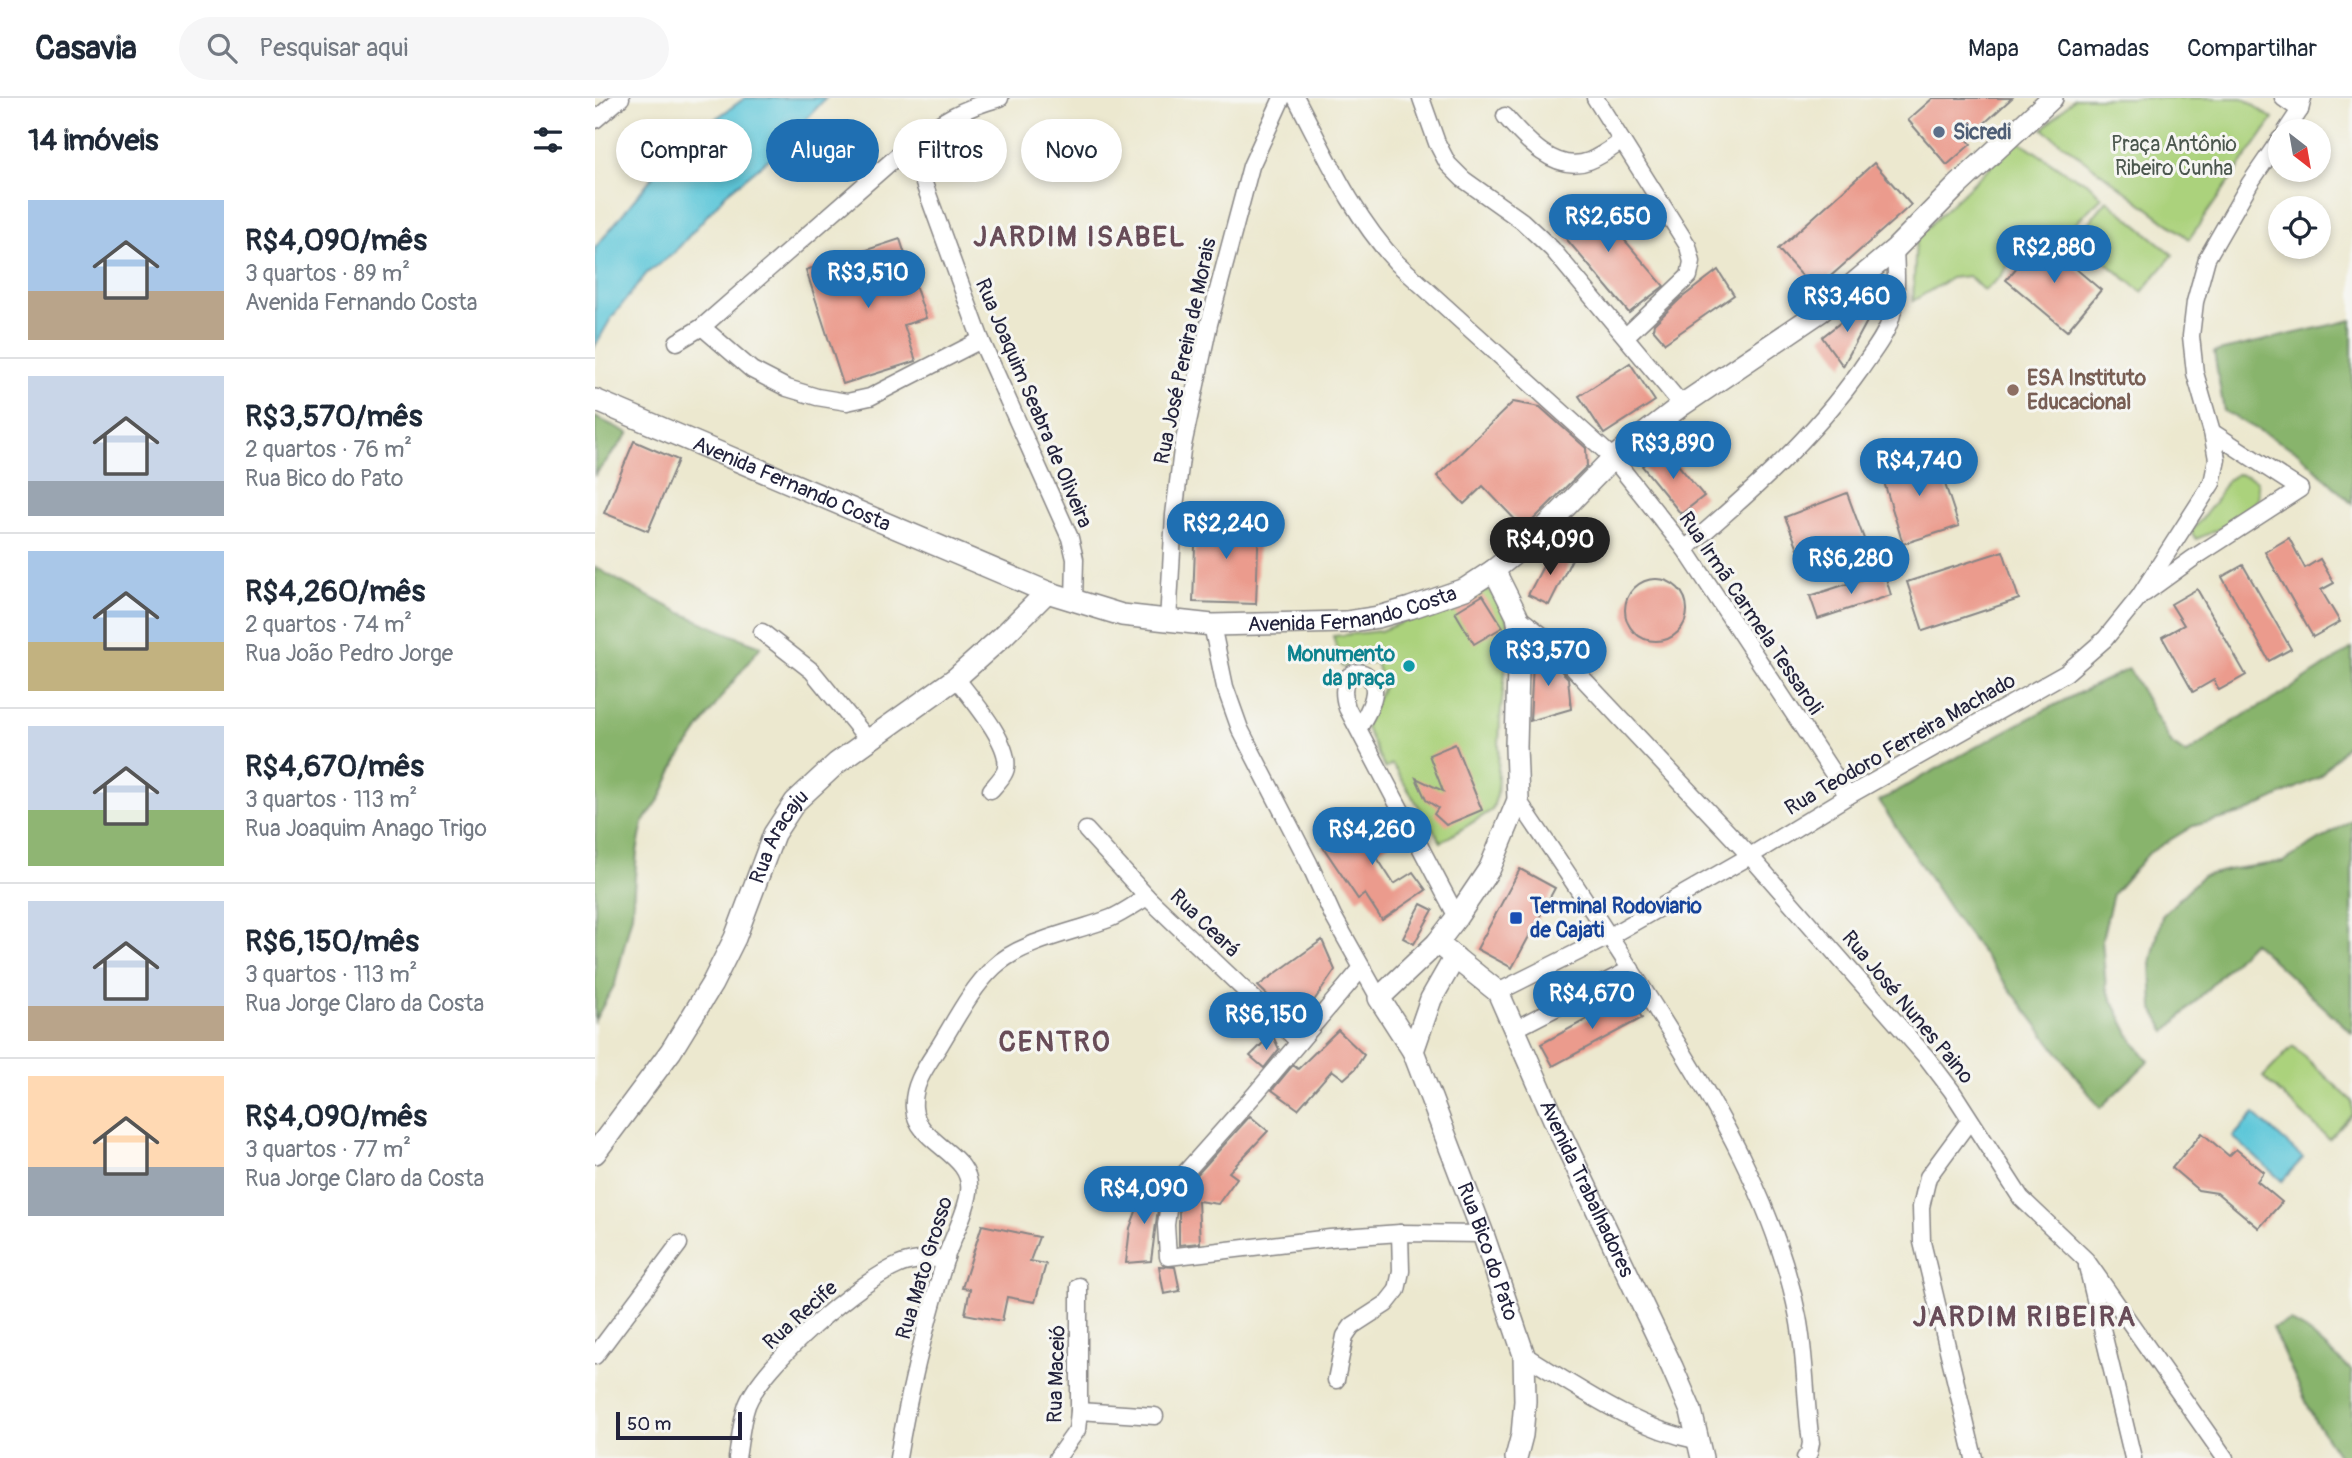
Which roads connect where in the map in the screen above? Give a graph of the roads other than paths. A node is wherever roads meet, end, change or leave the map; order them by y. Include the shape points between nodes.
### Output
1 (621, 98) edge
2 (1000, 98) edge
3 (1282, 98) edge
4 (1296, 98) edge
5 (1595, 98) edge
6 (2052, 98) edge
7 (2283, 98) edge
8 (1422, 104) edge
9 (2301, 104) edge
10 (597, 115) edge
11 (1505, 116) dead end
12 (946, 119) edge
13 (1622, 141) junction
14 (2268, 157) edge
15 (893, 160) edge
16 (923, 182) edge
17 (1895, 249) junction
18 (702, 327) junction
19 (1626, 335) junction
20 (981, 340) junction
21 (677, 342) dead end
22 (595, 400) edge
23 (1682, 405) junction
24 (2212, 432) junction
25 (1613, 458) junction
26 (1685, 549) junction
27 (1494, 570) junction
28 (1047, 592) junction
29 (2139, 597) junction
30 (1074, 601) junction
31 (1517, 616) junction
32 (1168, 622) junction
33 (1212, 625) junction
34 (762, 632) dead end
35 (956, 678) junction
36 (1359, 729) dead end
37 (869, 741) junction
38 (991, 790) dead end
39 (1848, 796) junction
40 (1518, 800) junction
41 (1086, 830) dead end
42 (1749, 856) junction
43 (1147, 897) junction
44 (1457, 917) junction
45 (1610, 936) junction
46 (1437, 943) junction
47 (1455, 957) junction
48 (1361, 969) junction
49 (1631, 969) junction
50 (1498, 992) junction
51 (1379, 998) junction
52 (1515, 1029) junction
53 (1299, 1042) junction
54 (1413, 1051) junction
55 (1970, 1120) junction
56 (595, 1153) edge
57 (1400, 1233) junction
58 (1483, 1234) junction
59 (679, 1244) dead end
60 (946, 1258) junction
61 (2085, 1260) junction
62 (1079, 1286) dead end
63 (1524, 1355) junction
64 (595, 1356) edge
65 (1336, 1380) dead end
66 (1079, 1411) junction
67 (1155, 1416) dead end
68 (1701, 1449) edge
69 (737, 1458) edge
70 (898, 1458) edge
71 (1057, 1458) edge
72 (1516, 1458) edge
73 (1805, 1458) edge
74 (1973, 1458) edge
75 (2133, 1458) edge
76 (2225, 1458) edge

1 - 10 street
2 - 12 street
3 - 32 street, Rua José Pereira de Morais via 1251,166 1209,324 1182,450
4 - 25 street via 1374,238
5 - 13 street
6 - 17 street, Avenida Fernando Costa
7 - 9 street
8 - 19 street via 1448,164 1552,249
11 - 13 street via 1539,149 1570,164 1588,161
13 - 19 street via 1688,246 1692,262 1689,276
14 - 24 street, Rua Teodoro Ferreira Machado via 2207,258 2195,302 2195,373
15 - 18 street
16 - 20 street, Rua Joaquim Seabra de Oliveira
17 - 23 street, Avenida Fernando Costa via 1821,311
17 - 26 street via 1897,285 1891,320 1873,352 1806,438
18 - 20 street via 752,370 787,388 847,402 870,397
18 - 21 street
19 - 23 street
20 - 30 street, Rua Joaquim Seabra de Oliveira via 1070,538 1075,559
22 - 28 street, Avenida Fernando Costa
23 - 25 street, Avenida Fernando Costa
24 - 29 street, Rua Teodoro Ferreira Machado via 2217,459 2213,483
24 - 29 street via 2300,489
25 - 26 street, Rua Irmã Carmela Tessaroli
25 - 27 street, Avenida Fernando Costa via 1539,534
26 - 39 street, Rua Irmã Carmela Tessaroli
27 - 31 street
27 - 33 street, Avenida Fernando Costa via 1465,589 1378,617
28 - 30 street, Avenida Fernando Costa
28 - 35 street, Rua Aracaju
29 - 39 street, Rua Teodoro Ferreira Machado via 2105,639 2066,673
30 - 32 street, Avenida Fernando Costa
31 - 40 street
31 - 42 street, Rua José Nunes Paino via 1543,636
32 - 33 street, Avenida Fernando Costa
33 - 48 street via 1224,687 1240,729
34 - 37 street via 811,671
35 - 37 street, Rua Aracaju
35 - 38 street via 1007,758 1006,770
36 - 44 street
37 - 56 street, Rua Aracaju via 821,776 785,816 765,853 735,938 712,984 671,1051
39 - 42 street, Rua Teodoro Ferreira Machado
40 - 44 street via 1490,868
40 - 45 street
41 - 43 street, Rua Ceará
42 - 45 street, Rua Teodoro Ferreira Machado
42 - 55 street, Rua José Nunes Paino via 1927,1058
43 - 53 street, Rua Ceará
43 - 60 street, Rua Mato Grosso via 1113,917 1016,952 995,966 970,996 918,1080 914,1106 918,1125 958,1160 969,1191
44 - 46 street
45 - 49 street
45 - 50 street, Rua Teodoro Ferreira Machado
46 - 47 street, Avenida Trabalhadores
46 - 51 street
47 - 50 street, Avenida Trabalhadores
47 - 54 street via 1431,999
48 - 51 street
48 - 53 street
49 - 52 street
49 - 73 street via 1738,1147 1772,1230 1798,1316 1811,1443
50 - 52 street, Avenida Trabalhadores
51 - 54 street, Rua Bico do Pato
52 - 68 street, Avenida Trabalhadores via 1672,1367
53 - 57 street via 1176,1183 1165,1225 1168,1257
54 - 58 street, Rua Bico do Pato
55 - 61 street, Rua José Nunes Paino via 2021,1198
55 - 74 street via 1928,1177 1921,1207 1922,1242
57 - 58 street
57 - 65 street via 1397,1290 1345,1336
58 - 63 street, Rua Bico do Pato
59 - 64 street
60 - 69 street, Rua Recife via 901,1263 874,1278 783,1357 747,1405
60 - 70 street, Rua Mato Grosso via 908,1396
61 - 75 street
61 - 76 street, Rua José Nunes Paino
62 - 66 street, Rua Maceió
63 - 68 street via 1622,1415
63 - 72 street, Rua Bico do Pato via 1523,1435
66 - 67 street
66 - 71 street, Rua Maceió via 1077,1430

